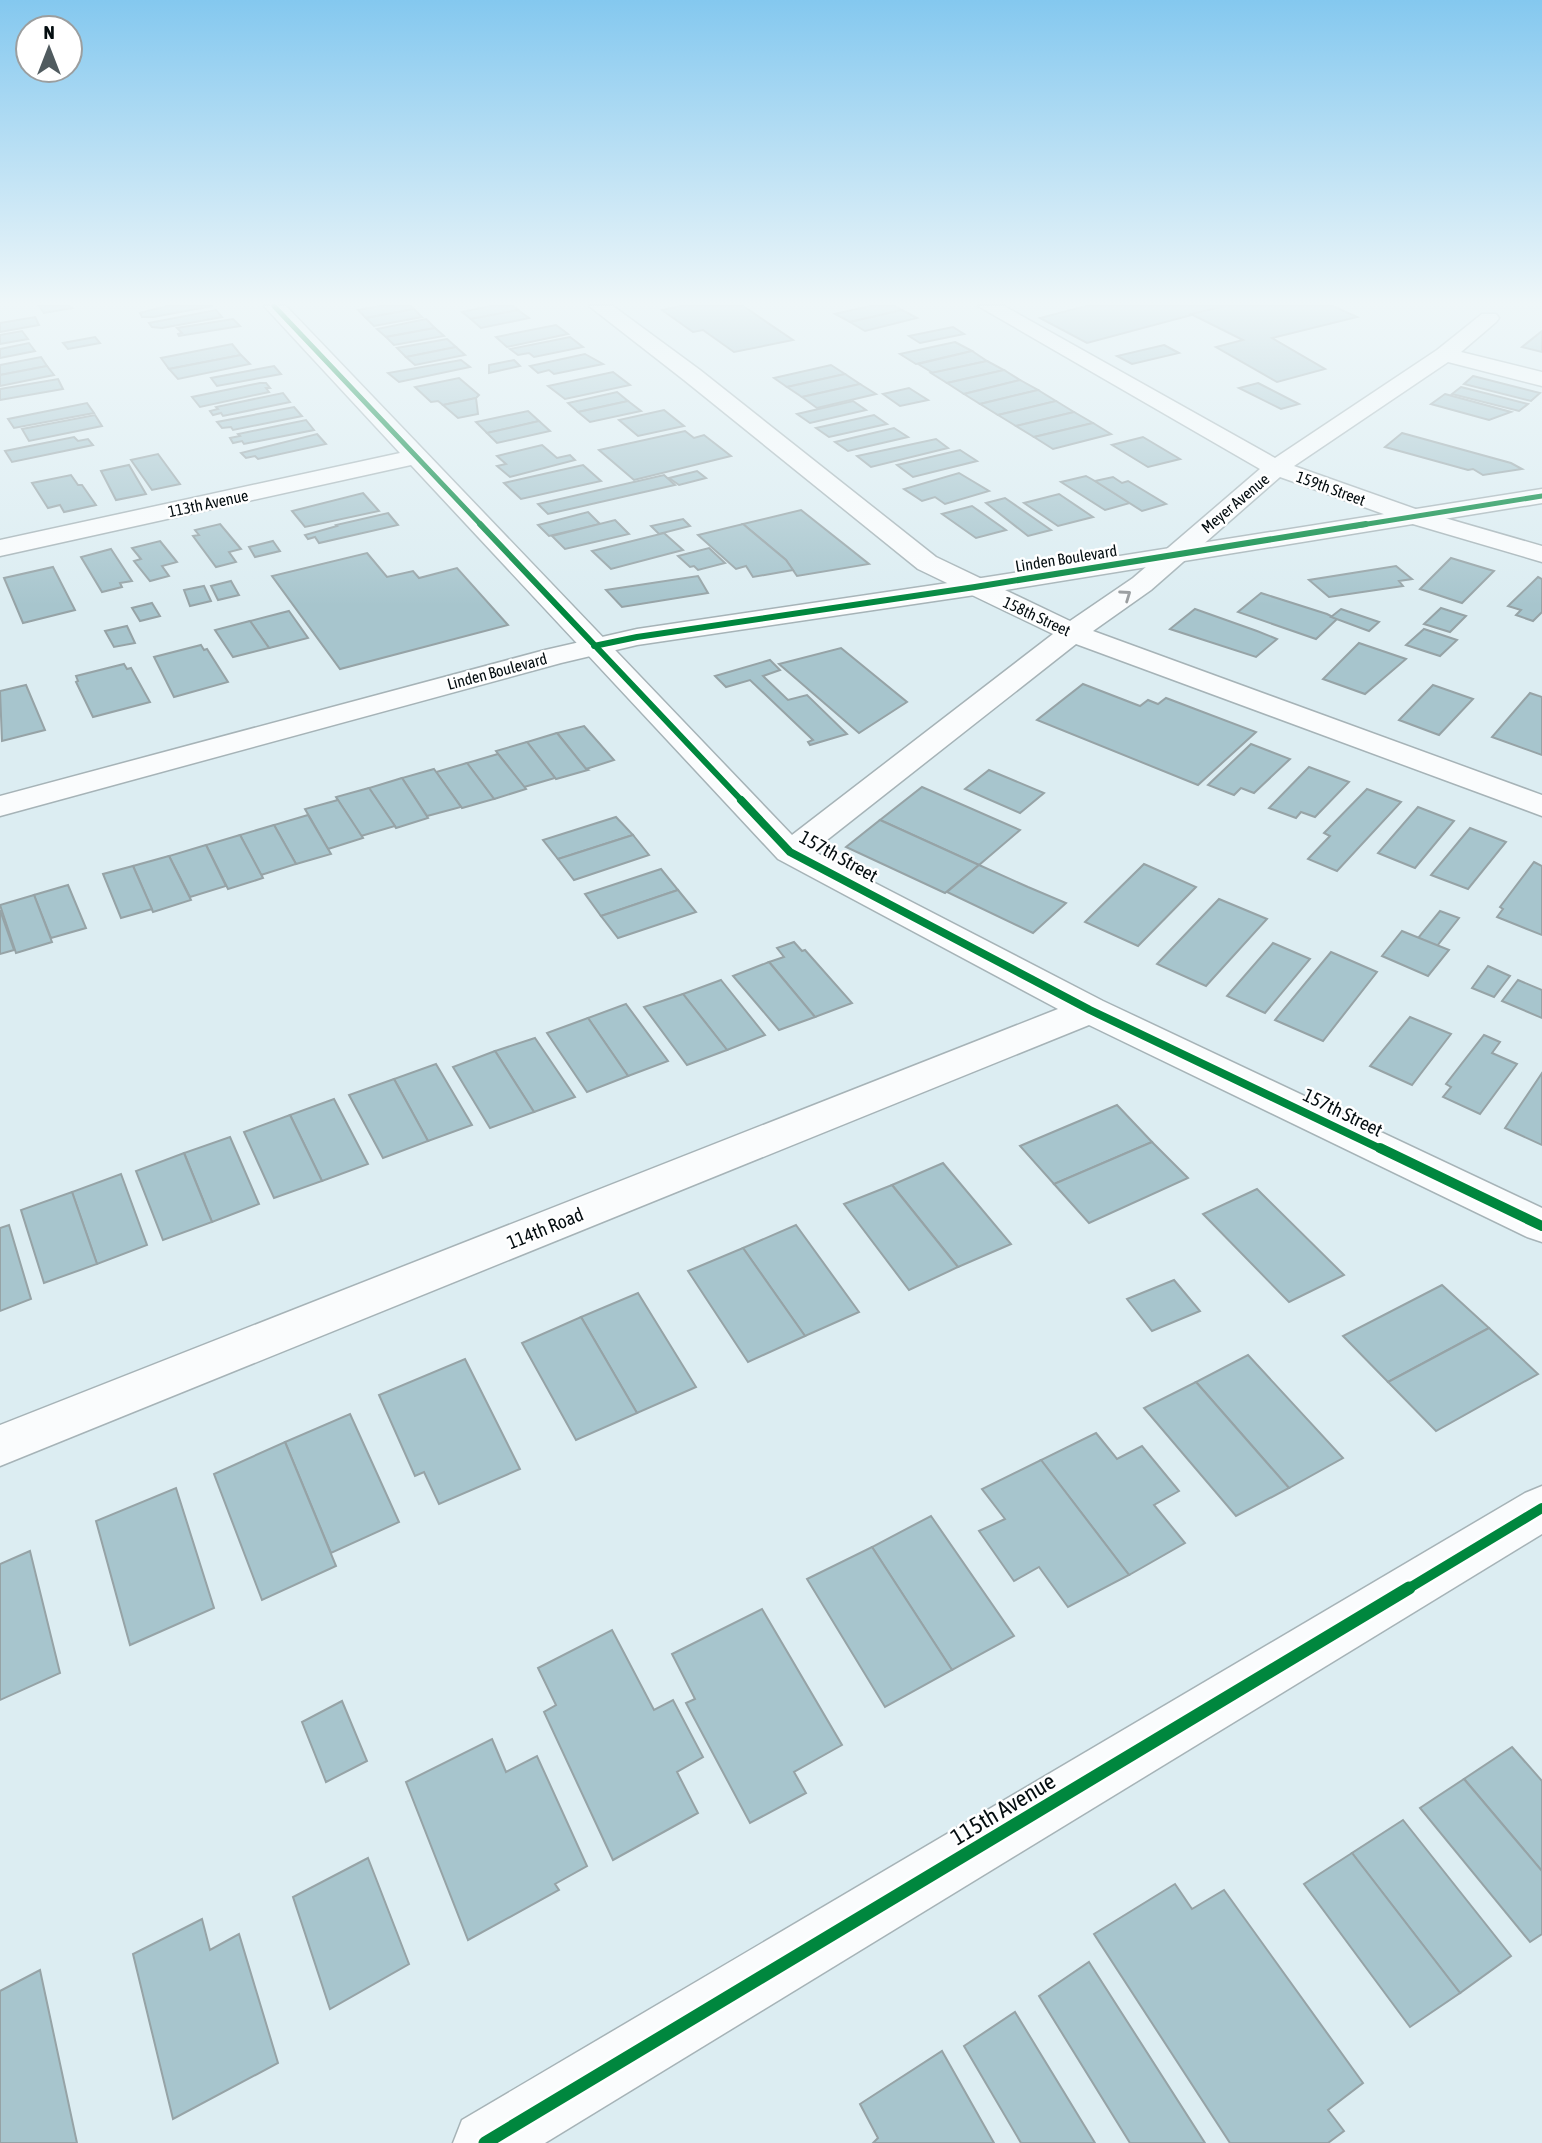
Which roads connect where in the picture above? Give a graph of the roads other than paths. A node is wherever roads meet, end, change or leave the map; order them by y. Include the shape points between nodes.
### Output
1 (367, 406) edge
2 (731, 406) edge
3 (1166, 406) edge
4 (1369, 406) edge
5 (415, 457) junction
6 (1276, 468) junction
7 (1542, 496) edge
8 (1415, 517) junction
9 (0, 548) edge
10 (1177, 554) junction
11 (1542, 554) edge
12 (975, 586) junction
13 (1072, 633) junction
14 (594, 646) junction
15 (0, 806) edge
16 (1542, 806) edge
17 (790, 852) junction
18 (1090, 1010) junction
19 (1542, 1226) edge
20 (0, 1446) edge
21 (1542, 1508) edge
22 (485, 2143) edge

1 - 5 street, 157th Street
2 - 12 street, 158th Street via 927,564
3 - 6 street, 159th Street
4 - 6 street, Meyer Avenue
5 - 9 street, 113th Avenue
5 - 14 street, 157th Street
6 - 8 street, 159th Street
6 - 10 street, Meyer Avenue
7 - 8 street, Linden Boulevard
8 - 10 street, Linden Boulevard
8 - 11 street, 159th Street
10 - 12 street, Linden Boulevard
13 -> 10 street, Meyer Avenue
12 - 13 street, 158th Street
12 - 14 street, Linden Boulevard
13 - 16 street, 158th Street
13 - 17 street, Meyer Avenue
14 - 15 street, Linden Boulevard
14 - 17 street, 157th Street
17 - 18 street, 157th Street
18 - 19 street, 157th Street
18 - 20 street, 114th Road
21 - 22 street, 115th Avenue

